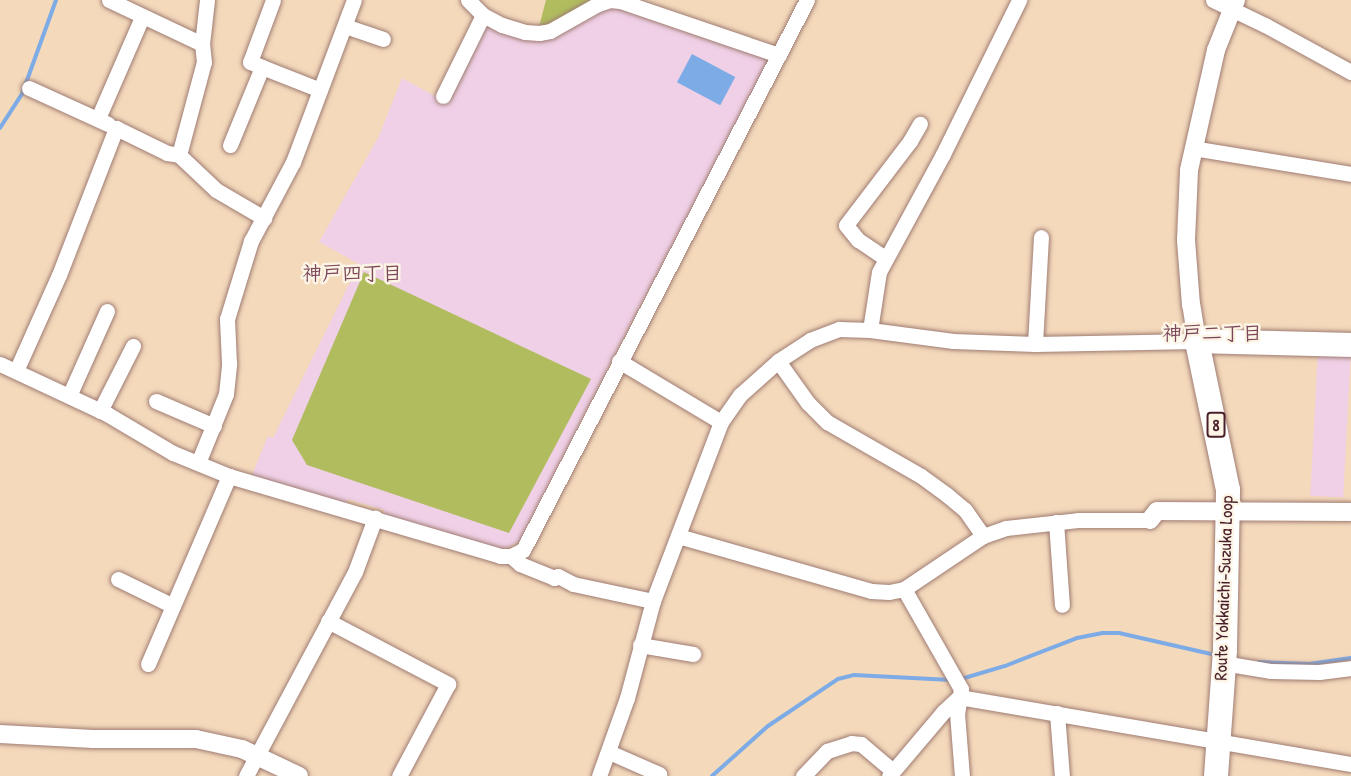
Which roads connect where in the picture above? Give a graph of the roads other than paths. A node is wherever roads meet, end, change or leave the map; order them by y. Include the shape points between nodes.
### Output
1 (109, 0) edge
2 (207, 0) edge
3 (273, 0) edge
4 (354, 0) edge
5 (468, 0) edge
6 (807, 0) edge
7 (1019, 0) edge
8 (1213, 0) edge
9 (1234, 5) edge
10 (483, 15) junction
11 (141, 17) junction
12 (345, 26) junction
13 (383, 39) dead end
14 (202, 44) junction
15 (779, 55) junction
16 (262, 67) junction
17 (1351, 72) edge
18 (29, 88) dead end
19 (320, 90) junction
20 (443, 96) dead end
21 (99, 116) dead end
22 (920, 124) dead end
23 (116, 128) junction
24 (230, 145) dead end
25 (1193, 148) junction
26 (179, 155) junction
27 (1351, 174) edge
28 (264, 218) junction
29 (1041, 237) dead end
30 (885, 258) junction
31 (106, 311) dead end
32 (870, 330) junction
33 (1197, 341) junction
34 (1035, 344) junction
35 (1351, 345) edge
36 (133, 346) dead end
37 (619, 361) junction
38 (778, 362) junction
39 (0, 364) edge
40 (16, 371) junction
41 (69, 396) junction
42 (156, 401) dead end
43 (100, 411) junction
44 (722, 422) junction
45 (214, 426) junction
46 (198, 464) junction
47 (229, 476) junction
48 (1228, 510) junction
49 (1351, 512) edge
50 (375, 518) junction
51 (1150, 520) joint
52 (1056, 522) junction
53 (678, 536) junction
54 (983, 536) junction
55 (511, 556) junction
56 (118, 579) dead end
57 (904, 589) junction
58 (653, 601) junction
59 (1062, 605) dead end
60 (173, 606) junction
61 (328, 621) junction
62 (640, 645) junction
63 (693, 654) dead end
64 (1224, 658) junction
65 (148, 664) dead end
66 (1351, 668) edge
67 (960, 692) junction
68 (1057, 713) junction
69 (0, 734) edge
70 (1218, 741) junction
71 (609, 752) junction
72 (257, 755) junction
73 (1351, 764) edge
74 (659, 774) dead end
75 (891, 774) edge
76 (246, 776) edge
77 (299, 776) edge
78 (399, 776) edge
79 (599, 776) edge
80 (803, 776) edge
81 (962, 776) edge
82 (1062, 776) edge
83 (1216, 776) edge

1 - 11 street
2 - 14 street
3 - 16 street via 250,62
4 - 12 street
5 - 10 street
6 - 15 street
7 - 30 street via 943,154
8 - 9 street
9 - 17 street
9 - 25 street via 1216,50
10 - 15 street via 513,29 539,33 550,31 598,4 620,1
10 - 20 street
11 - 14 street
11 - 21 street
12 - 13 street
12 - 19 street
14 - 26 street via 204,62
15 - 37 street
16 - 19 street
16 - 24 street
18 - 23 street
19 - 28 street via 293,162
22 - 30 street via 846,225 858,240
23 - 26 street
23 - 40 street via 59,275
25 - 27 street
25 - 33 street via 1186,240
26 - 28 street via 216,190
28 - 45 street via 251,241 227,319 228,384
29 - 34 street
30 - 32 street via 876,282
31 - 41 street
32 - 34 street
32 - 38 street via 833,331 810,340
33 - 34 street
33 - 35 main road
33 - 48 main road, Route Yokkaichi-Suzuka Loop / 8 via 1223,458
36 - 43 street
37 - 44 street
37 - 55 street via 523,550
38 - 44 street via 740,395
38 - 54 street via 827,422 921,476 965,510
39 - 40 street
40 - 41 street
41 - 43 street
42 - 45 street
43 - 46 street
44 - 53 street
45 - 46 street
46 - 47 street
47 - 50 street
47 - 60 street
48 - 49 street
48 - 51 street via 1157,511
48 - 64 main road, Route Yokkaichi-Suzuka Loop / 8
50 - 55 street
50 - 61 street via 355,572
51 - 52 street
52 - 54 street via 1006,528
52 - 59 street
53 - 57 street via 871,591
53 - 58 street
54 - 57 street
55 - 58 street via 520,564 554,578
56 - 60 street
57 - 67 street
58 - 62 street
60 - 65 street
61 - 72 street
61 - 78 street via 448,684
62 - 63 street
62 - 71 street
64 - 66 street via 1271,672
64 - 70 main road, Route Yokkaichi-Suzuka Loop / 8
67 - 68 street
67 - 75 street
67 - 81 street via 957,713
68 - 70 street
68 - 82 street
69 - 72 street via 196,739 227,744
70 - 73 street
70 - 83 main road, Route Yokkaichi-Suzuka Loop / 8
71 - 74 street
71 - 79 street
72 - 76 street
72 - 77 street
75 - 80 street via 861,744 851,743 827,751

